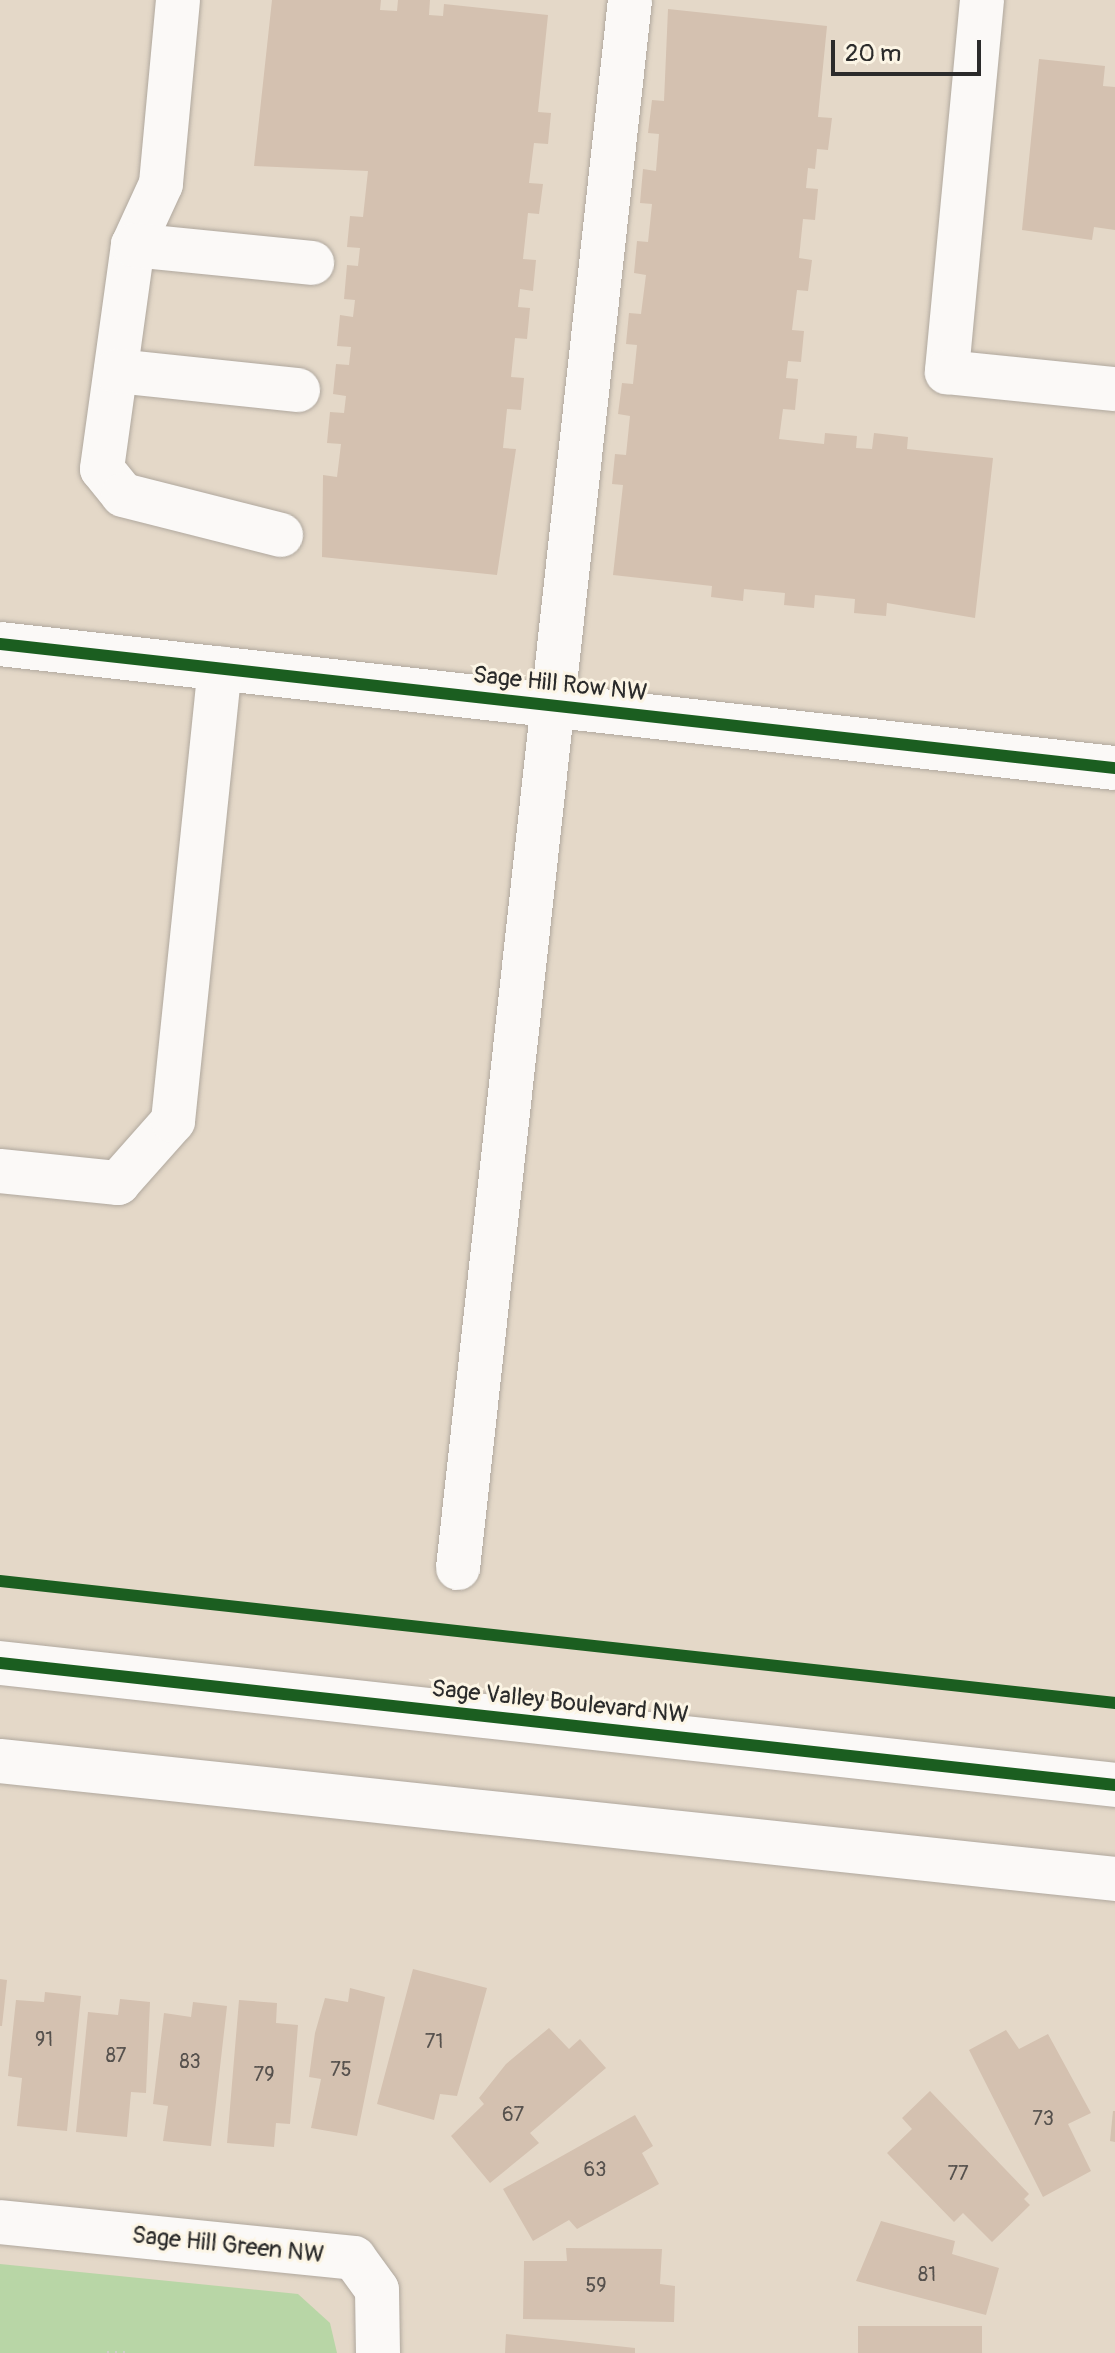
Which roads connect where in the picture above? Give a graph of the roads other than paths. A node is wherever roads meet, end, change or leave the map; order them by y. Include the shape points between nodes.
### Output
1 (178, 0) edge
2 (630, 0) edge
3 (982, 0) edge
4 (133, 245) junction
5 (312, 263) dead end
6 (116, 371) junction
7 (1115, 389) edge
8 (298, 390) dead end
9 (281, 535) dead end
10 (0, 644) edge
11 (220, 668) junction
12 (553, 705) junction
13 (1115, 768) edge
14 (0, 1171) edge
15 (458, 1568) dead end
16 (0, 1663) edge
17 (0, 1761) edge
18 (1115, 1785) edge
19 (1115, 1879) edge
20 (0, 2222) edge
21 (378, 2353) edge

1 - 4 street via 161,184
2 - 12 street
3 - 7 street via 947,372
4 - 5 street
4 - 6 street
6 - 8 street
6 - 9 street via 102,469 123,495
10 - 11 street, Sage Hill Row NW
11 - 12 street, Sage Hill Row NW
11 - 14 street via 173,1121 118,1183
12 - 13 street, Sage Hill Row NW
12 - 15 street
16 - 18 street, Sage Valley Boulevard NW
17 - 19 street
20 - 21 street, Sage Hill Green NW via 354,2258 377,2290

